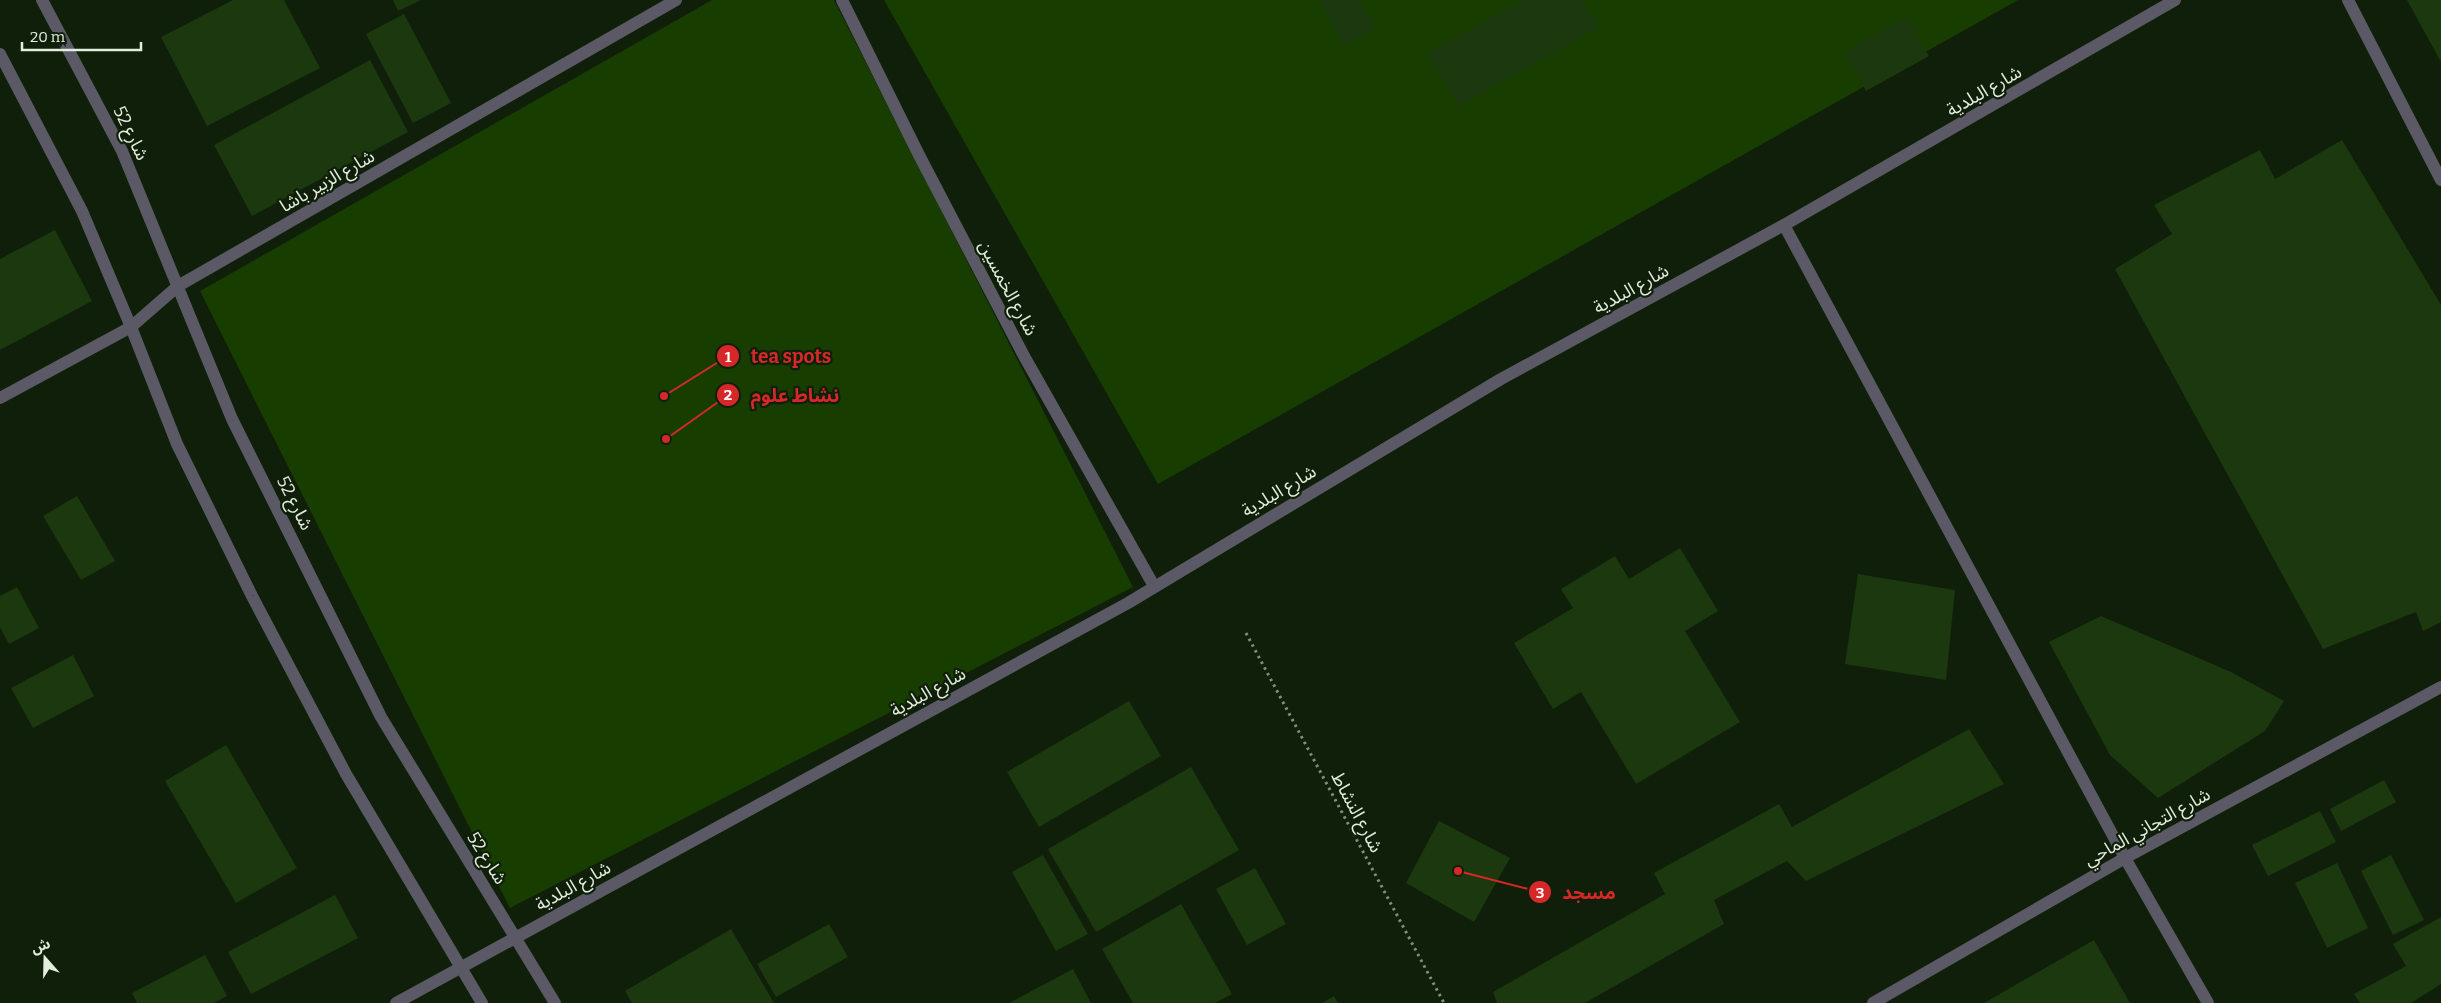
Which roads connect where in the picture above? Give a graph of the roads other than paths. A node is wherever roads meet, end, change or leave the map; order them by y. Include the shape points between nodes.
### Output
1 (42, 0) edge
2 (676, 0) edge
3 (842, 0) edge
4 (2175, 0) edge
5 (2348, 0) edge
6 (0, 54) edge
7 (2441, 180) edge
8 (1784, 225) junction
9 (178, 286) junction
10 (131, 327) junction
11 (0, 398) edge
12 (1154, 586) junction
13 (2441, 686) edge
14 (2125, 858) junction
15 (516, 936) junction
16 (462, 968) junction
17 (396, 1003) edge
18 (482, 1003) edge
19 (555, 1003) edge
20 (1874, 1003) edge
21 (2208, 1003) edge

1 - 9 street, شارع 52 via 122,151
2 - 9 street, شارع الزبير باشا
3 - 12 street, شارع الخمسين via 1024,356
4 - 8 street, شارع البلدية
5 - 7 street
6 - 10 street via 82,211
8 - 12 street, شارع البلدية via 1501,379
8 - 14 street
9 - 10 street, شارع الزبير باشا
9 - 15 street, شارع 52 via 232,419 381,717
10 - 11 street, شارع الزبير باشا
10 - 16 street via 177,444 252,596 346,774
12 - 15 street, شارع البلدية
13 - 14 street, شارع التجاني الماحي
14 - 20 street, شارع التجاني الماحي
14 - 21 street
15 - 16 street, شارع البلدية
15 - 19 street, شارع 52
16 - 17 street, شارع البلدية
16 - 18 street

